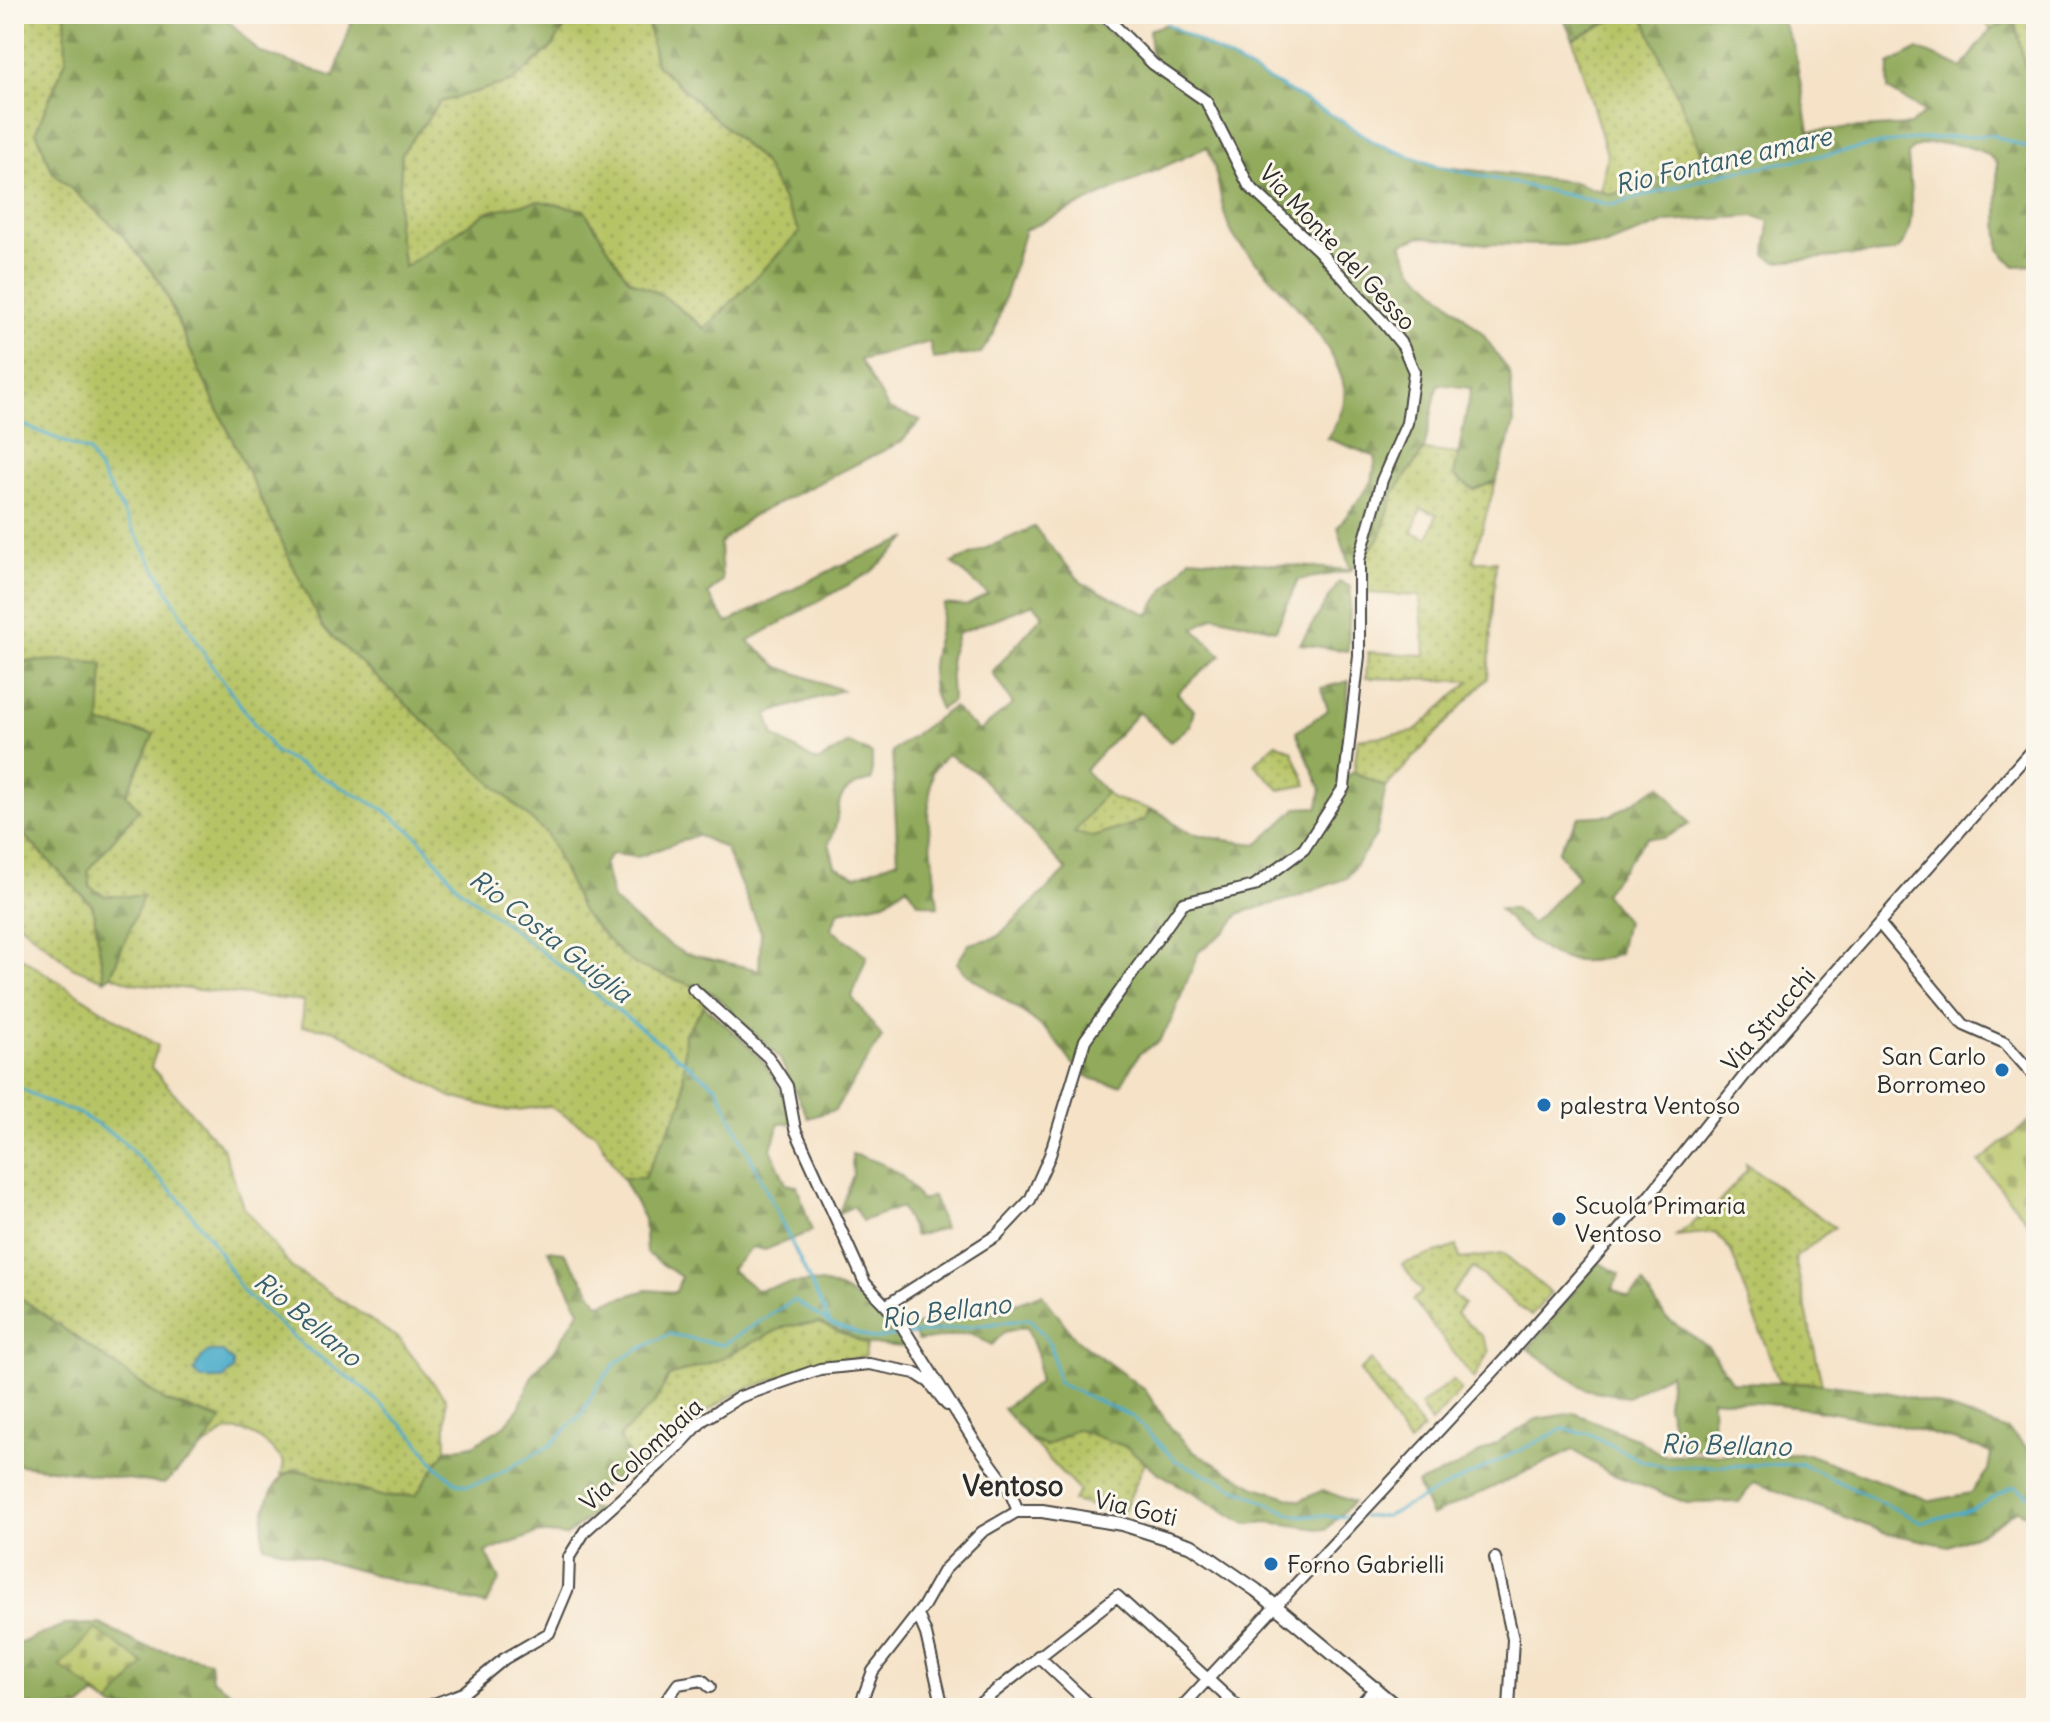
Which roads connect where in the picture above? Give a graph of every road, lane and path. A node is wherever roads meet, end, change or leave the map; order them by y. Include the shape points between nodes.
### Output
1 (1103, 14) edge
2 (2036, 745) edge
3 (1879, 923) junction
4 (693, 989) dead end
5 (2036, 1078) edge
6 (887, 1305) junction
7 (955, 1410) junction
8 (1018, 1511) junction
9 (1495, 1558) dead end
10 (1276, 1606) junction
11 (918, 1615) junction
12 (1038, 1656) junction
13 (1208, 1679) junction
14 (710, 1687) dead end
15 (1376, 1687) junction
16 (14, 1689) edge
17 (14, 1704) edge
18 (426, 1707) edge
19 (661, 1708) edge
20 (859, 1708) edge
21 (943, 1708) edge
22 (974, 1708) edge
23 (1093, 1708) edge
24 (1181, 1708) edge
25 (1239, 1708) edge
26 (1357, 1708) edge
27 (1398, 1708) edge
28 (1509, 1708) edge

1 - 6 street, Via Monte del Gesso via 1153,64 1206,101 1249,186 1317,249 1403,346 1414,372 1407,423 1382,480 1359,560 1359,656 1344,787 1304,849 1254,886 1183,903 1085,1040 1050,1155 1030,1200 997,1235
2 - 3 street, Via Strucchi
3 - 5 street via 1964,1025 2005,1043
3 - 10 street, Via Strucchi via 1748,1071 1635,1212
4 - 6 street, Via Colombaia via 768,1057 787,1086 795,1129 837,1227 868,1288
6 - 7 street, Via Colombaia
7 - 8 street, Via Colombaia via 1009,1489
7 - 18 street, Via Colombaia via 915,1373 869,1364 820,1369 740,1397 703,1420 585,1531 569,1557 568,1588 549,1633 504,1659 463,1693
8 - 10 street, Via Goti via 1092,1519 1168,1536 1226,1567
8 - 11 street via 994,1523 953,1559
9 - 28 street via 1513,1639
10 - 13 street, Via Strucchi
10 - 15 street, Via Goti
11 - 20 street via 873,1671
11 - 21 street
12 - 13 street via 1117,1596
12 - 22 street
12 - 23 street
13 - 24 street, Via Strucchi
13 - 25 street
14 - 19 street via 702,1680 678,1684
15 - 26 street
15 - 27 street, Via Goti
16 - 17 street

